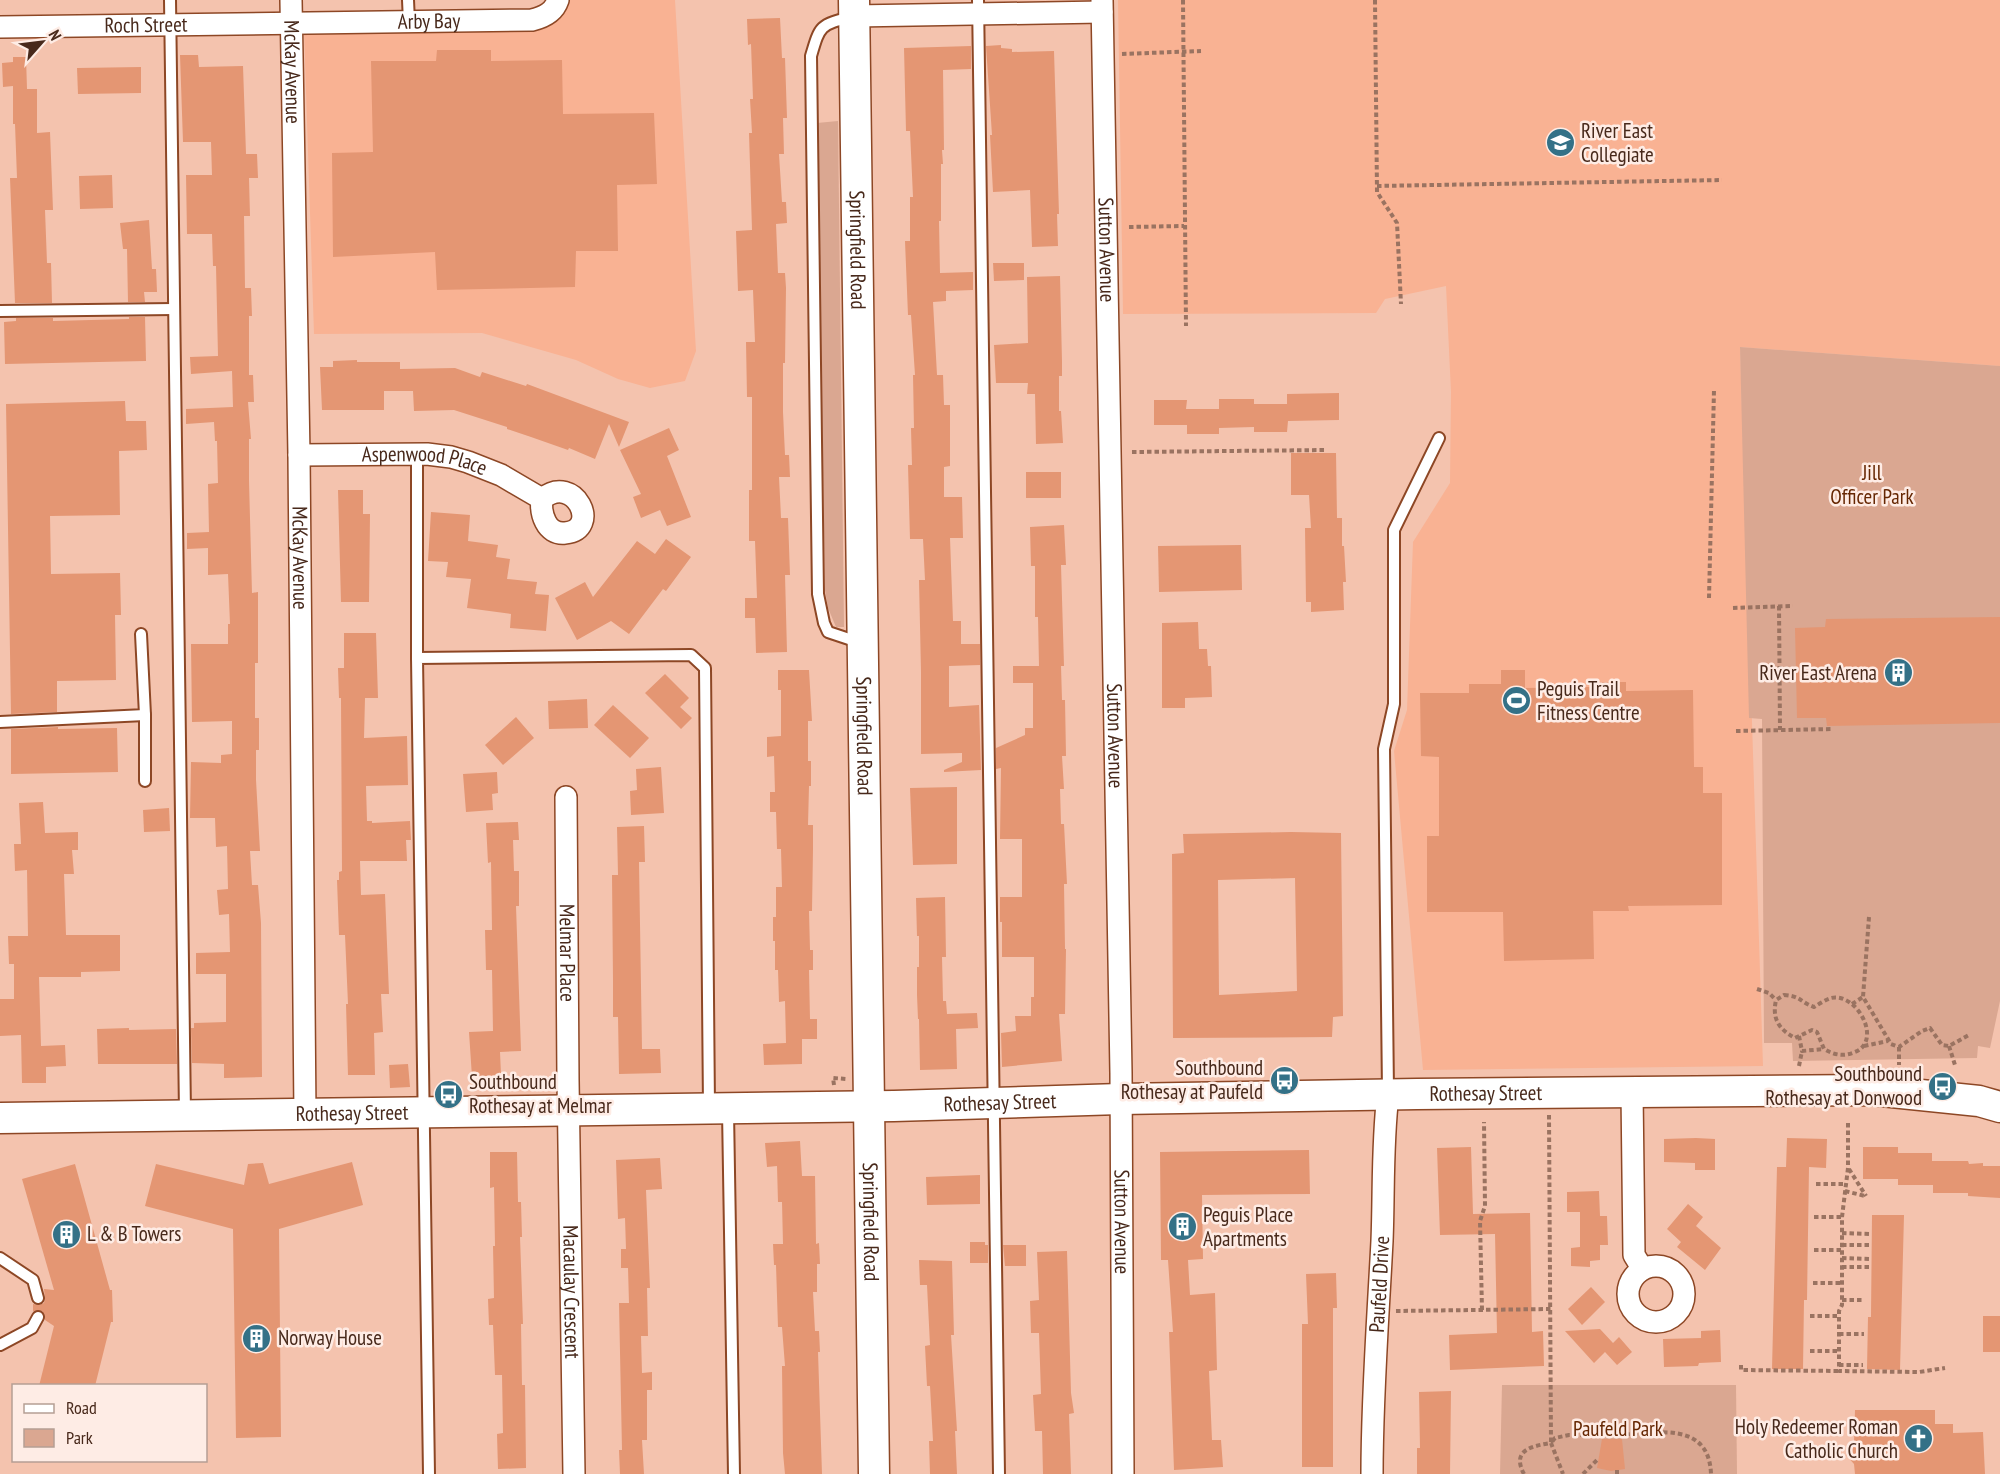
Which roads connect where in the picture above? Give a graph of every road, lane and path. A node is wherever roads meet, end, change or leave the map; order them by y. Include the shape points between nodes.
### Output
1 (171, 0) edge
2 (291, 0) edge
3 (408, 0) edge
4 (558, 0) edge
5 (1183, 0) edge
6 (1375, 0) edge
7 (1102, 6) edge
8 (978, 7) edge
9 (854, 8) edge
10 (408, 22) junction
11 (291, 24) junction
12 (171, 25) junction
13 (0, 27) edge
14 (1183, 51) junction
15 (1201, 51) dead end
16 (1103, 54) junction
17 (1722, 180) dead end
18 (1377, 186) junction
19 (1184, 226) junction
20 (1129, 227) dead end
21 (1401, 304) dead end
22 (174, 309) junction
23 (0, 311) edge
24 (1186, 326) dead end
25 (1714, 390) dead end
26 (1439, 438) dead end
27 (1326, 450) dead end
28 (1132, 452) dead end
29 (417, 454) junction
30 (299, 455) junction
31 (542, 499) dead end
32 (1709, 598) dead end
33 (1779, 606) junction
34 (1793, 606) dead end
35 (1733, 608) dead end
36 (141, 634) dead end
37 (863, 644) junction
38 (417, 658) junction
39 (145, 715) junction
40 (0, 722) edge
41 (1833, 729) dead end
42 (1780, 730) junction
43 (1736, 731) dead end
44 (145, 781) dead end
45 (566, 797) dead end
46 (1869, 916) dead end
47 (1757, 989) dead end
48 (1863, 997) junction
49 (1776, 1000) junction
50 (1852, 1004) junction
51 (1969, 1035) dead end
52 (1800, 1036) junction
53 (1888, 1041) junction
54 (1864, 1046) junction
55 (1949, 1046) junction
56 (1899, 1047) junction
57 (1824, 1049) junction
58 (1802, 1051) junction
59 (1899, 1065) dead end
60 (1955, 1065) dead end
61 (1799, 1066) dead end
62 (833, 1078) dead end
63 (850, 1079) dead end
64 (1632, 1092) junction
65 (1549, 1093) junction
66 (1388, 1095) junction
67 (1120, 1099) junction
68 (993, 1104) junction
69 (869, 1106) junction
70 (719, 1107) junction
71 (2000, 1107) edge
72 (569, 1110) junction
73 (423, 1112) junction
74 (305, 1114) junction
75 (185, 1115) junction
76 (0, 1118) edge
77 (1484, 1122) dead end
78 (1848, 1123) dead end
79 (1848, 1168) junction
80 (1816, 1184) dead end
81 (1846, 1184) junction
82 (1845, 1191) junction
83 (1842, 1216) junction
84 (1814, 1217) dead end
85 (1842, 1233) junction
86 (1869, 1234) dead end
87 (1869, 1245) dead end
88 (1842, 1247) junction
89 (1814, 1250) dead end
90 (0, 1258) edge
91 (1842, 1258) junction
92 (1869, 1259) dead end
93 (1842, 1267) junction
94 (1869, 1267) dead end
95 (1642, 1269) dead end
96 (1813, 1283) dead end
97 (1842, 1283) junction
98 (38, 1298) dead end
99 (1842, 1300) junction
100 (1864, 1300) dead end
101 (1551, 1309) junction
102 (1482, 1310) junction
103 (1378, 1311) junction
104 (1810, 1316) dead end
105 (1839, 1316) junction
106 (38, 1317) dead end
107 (1839, 1334) junction
108 (1864, 1334) dead end
109 (0, 1345) edge
110 (1809, 1350) dead end
111 (1839, 1350) junction
112 (1741, 1365) dead end
113 (1839, 1365) junction
114 (1863, 1365) dead end
115 (1945, 1368) dead end
116 (1839, 1371) junction
117 (1551, 1443) junction
118 (1598, 1459) dead end
119 (429, 1474) edge
120 (574, 1474) edge
121 (734, 1474) edge
122 (874, 1474) edge
123 (999, 1474) edge
124 (1123, 1474) edge
125 (1372, 1474) edge
126 (1524, 1474) edge
127 (1563, 1474) edge
128 (1583, 1474) edge
129 (1711, 1474) edge

1 - 12 lane
2 - 11 street, McKay Avenue
3 - 10 lane
4 - 10 street, Arby Bay via 549,14 532,21
5 - 14 path
6 - 18 path
7 - 8 street
7 - 16 street, Sutton Avenue
8 - 9 street
8 - 68 lane
9 - 37 street, Springfield Road
9 - 37 lane via 818,32 811,56 818,594 828,632
10 - 11 street, Arby Bay
11 - 12 street, Roch Street
11 - 30 street, McKay Avenue
12 - 13 street, Roch Street
12 - 22 lane
14 - 15 path
14 - 16 path
14 - 19 path
16 - 67 street, Sutton Avenue
17 - 18 path
18 - 21 path via 1397,223
19 - 20 path
19 - 24 path
22 - 23 lane
22 - 75 lane
25 - 32 path
26 - 66 lane via 1394,530 1394,704 1384,749
27 - 28 path
29 - 30 street, Aspenwood Place
29 - 31 street, Aspenwood Place via 451,457 477,465
29 - 38 lane
30 - 74 street, McKay Avenue
33 - 34 path
33 - 35 path
33 - 42 path
36 - 39 lane
37 - 69 street, Springfield Road
38 - 70 lane via 691,655 705,668
38 - 73 lane
39 - 40 lane
39 - 44 lane
41 - 42 path
42 - 43 path
45 - 72 street, Melmar Place
46 - 48 path
47 - 49 path
48 - 50 path
48 - 53 path
49 - 50 path via 1784,995 1797,996 1814,1007 1832,998
49 - 52 path via 1776,1022 1785,1033
50 - 54 path via 1867,1026
51 - 55 path
52 - 57 path via 1812,1030 1817,1032
52 - 58 path
53 - 54 path
53 - 56 path
54 - 57 path via 1848,1055
55 - 56 path via 1942,1046 1930,1028
55 - 60 path
56 - 59 path
57 - 58 path
58 - 61 path
62 - 63 path
64 - 65 street, Rothesay Street
64 - 71 street, Rothesay Street via 1872,1090 1979,1101
64 - 95 street via 1634,1255
65 - 66 street, Rothesay Street
65 - 101 path
66 - 67 street, Rothesay Street
66 - 103 street, Paufeld Drive
67 - 68 street, Rothesay Street
67 - 124 street, Sutton Avenue
68 - 69 street, Rothesay Street
68 - 123 lane
69 - 70 street, Rothesay Street
69 - 122 street, Springfield Road
70 - 72 street, Rothesay Street
70 - 121 lane
72 - 73 street, Rothesay Street
72 - 120 street, Macaulay Crescent
73 - 74 street, Rothesay Street
73 - 119 lane
74 - 75 street, Rothesay Street
75 - 76 street, Rothesay Street
77 - 102 path
78 - 79 path
79 - 81 path
79 - 82 path via 1866,1196
80 - 81 path
81 - 82 path
82 - 83 path
83 - 84 path
83 - 85 path
85 - 86 path
85 - 88 path
87 - 88 path
88 - 89 path
88 - 91 path
90 - 98 lane via 33,1280
91 - 92 path
91 - 93 path
93 - 94 path
93 - 97 path
96 - 97 path
97 - 99 path
99 - 100 path
99 - 105 path
101 - 102 path
101 - 117 path
102 - 103 path
103 - 125 street, Paufeld Drive
104 - 105 path
105 - 107 path
106 - 109 lane via 32,1328
107 - 108 path
107 - 111 path
110 - 111 path
111 - 113 path
112 - 116 path via 1741,1370
113 - 114 path
113 - 116 path
115 - 116 path via 1919,1372
117 - 126 path via 1527,1449 1520,1464
117 - 127 path
117 - 129 path via 1569,1435 1681,1433 1705,1449 1711,1461
118 - 128 path

